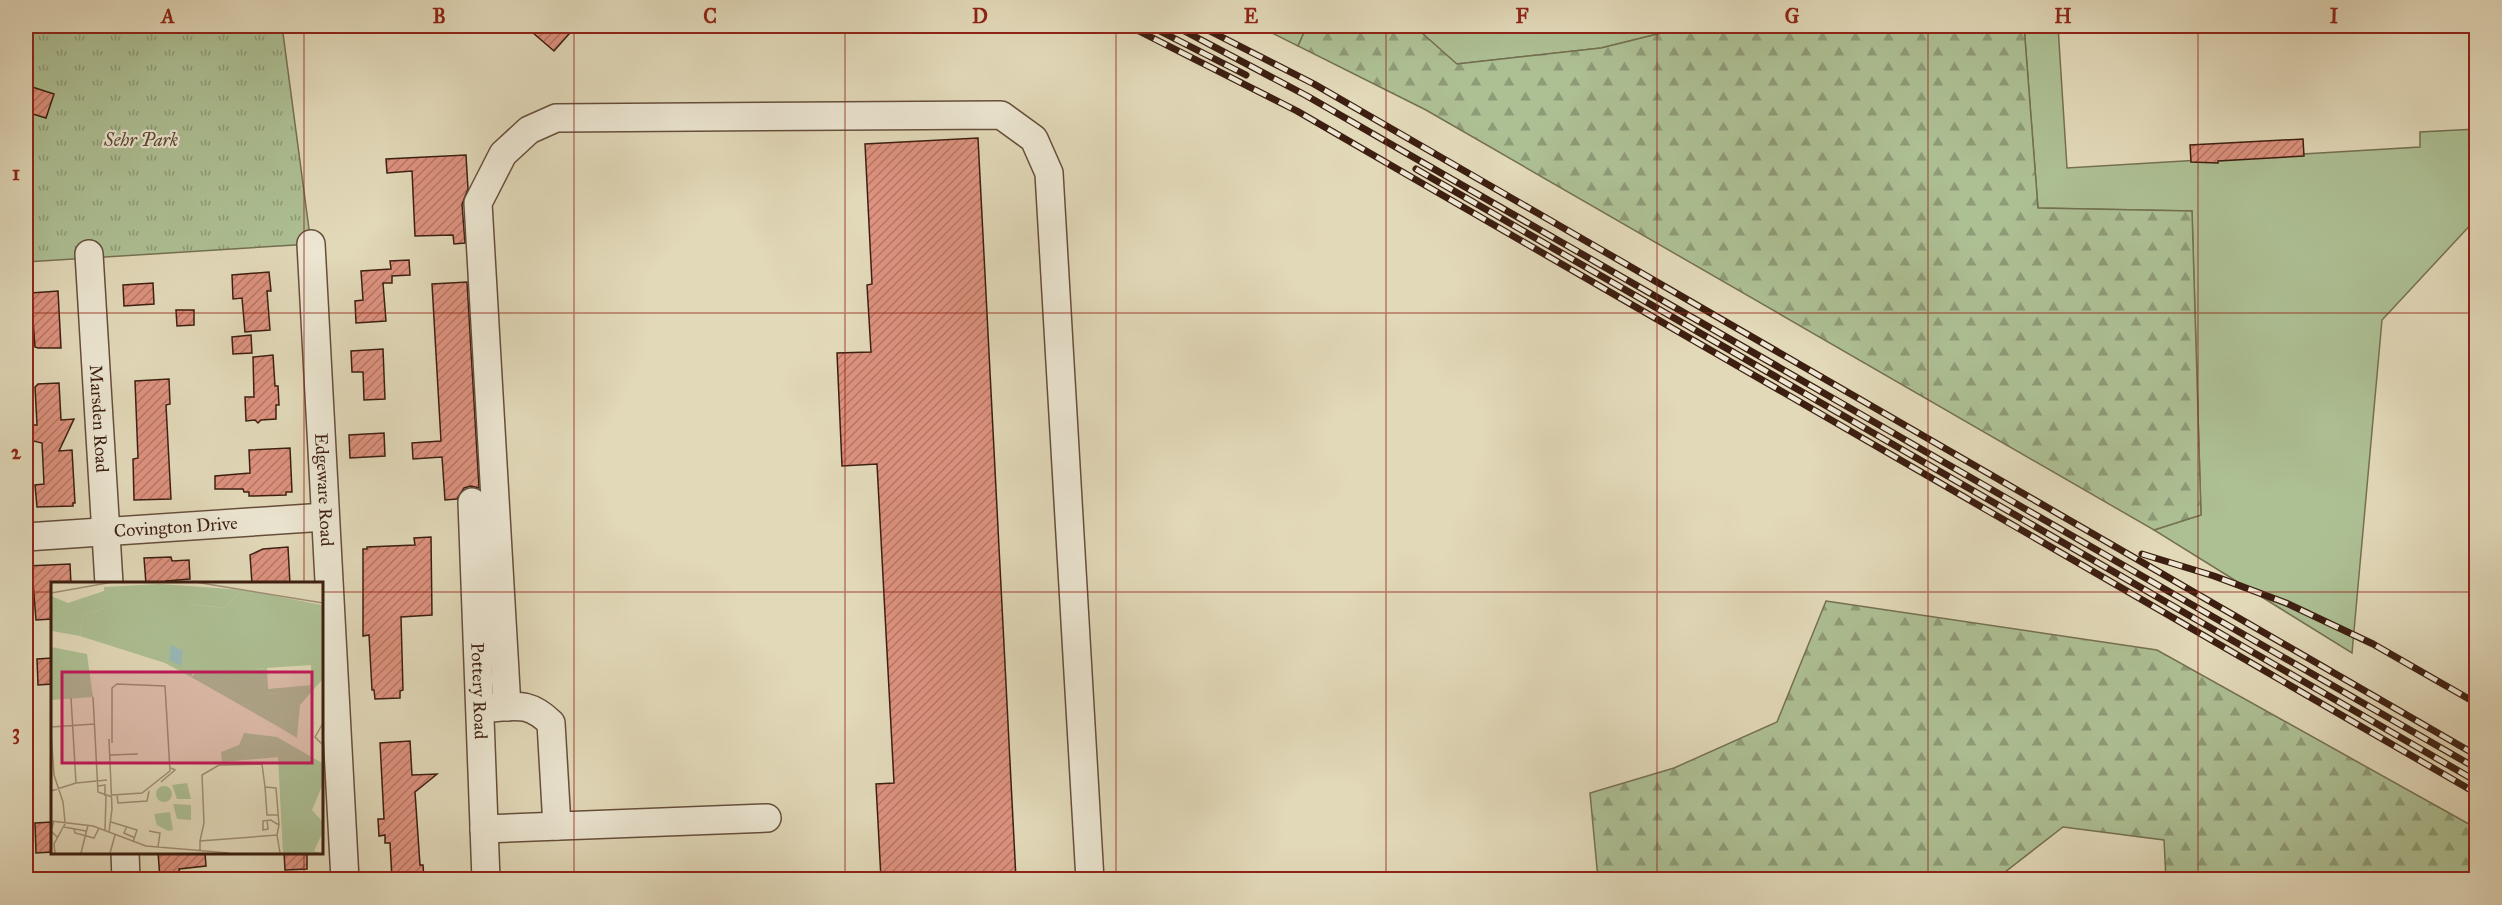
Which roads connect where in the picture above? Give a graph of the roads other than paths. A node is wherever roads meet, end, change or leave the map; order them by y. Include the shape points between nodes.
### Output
1 (311, 244) dead end
2 (89, 254) dead end
3 (472, 502) dead end
4 (326, 517) junction
5 (107, 533) junction
6 (26, 537) edge
7 (109, 582) edge
8 (507, 707) junction
9 (480, 708) junction
10 (767, 818) dead end
11 (557, 826) junction
12 (484, 829) junction
13 (125, 854) edge
14 (126, 879) edge
15 (345, 879) edge
16 (486, 879) edge
17 (1090, 879) edge

1 - 4 street, Edgeware Road
2 - 5 street, Marsden Road
3 - 9 street, Pottery Road
4 - 5 street, Covington Drive
4 - 15 street, Edgeware Road
5 - 6 street, Covington Drive
5 - 7 street, Marsden Road
8 - 9 street
8 - 11 street via 522,705 538,711 551,723
8 - 17 street via 478,203 503,154 529,130 556,118 1001,115 1034,139 1049,173
9 - 12 street, Pottery Road
10 - 11 street
11 - 12 street
12 - 16 street, Pottery Road
13 - 14 street

